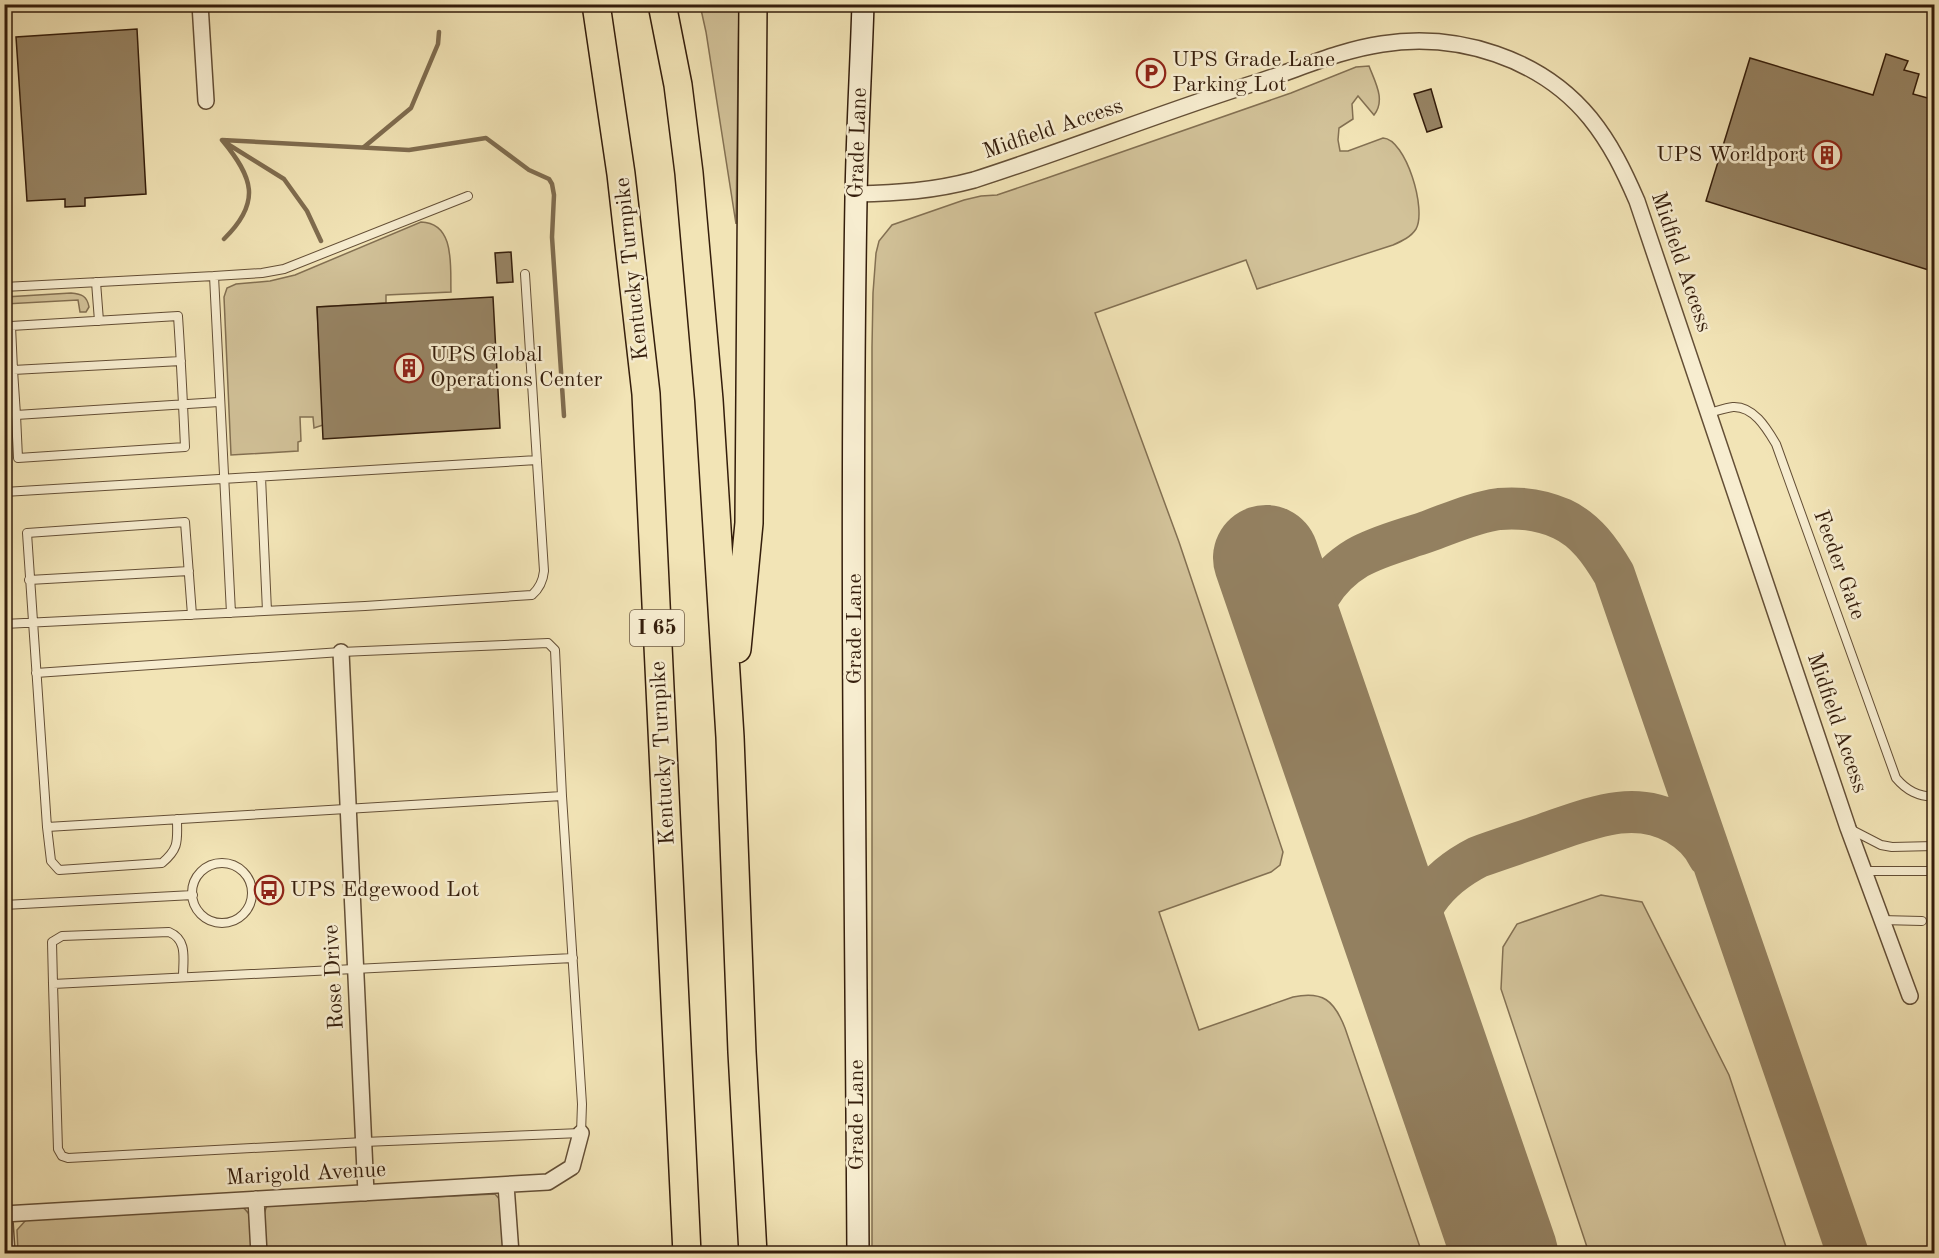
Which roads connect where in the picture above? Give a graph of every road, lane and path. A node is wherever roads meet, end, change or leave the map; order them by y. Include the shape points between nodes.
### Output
1 (200, 4) edge
2 (596, 4) edge
3 (662, 4) edge
4 (753, 4) edge
5 (863, 4) edge
6 (206, 100) dead end
7 (856, 194) junction
8 (468, 196) dead end
9 (525, 274) dead end
10 (214, 276) junction
11 (96, 282) junction
12 (4, 287) edge
13 (99, 321) junction
14 (181, 361) junction
15 (13, 370) junction
16 (219, 402) junction
17 (183, 404) junction
18 (1709, 413) junction
19 (16, 415) junction
20 (537, 460) junction
21 (261, 477) junction
22 (224, 479) junction
23 (4, 492) edge
24 (189, 571) junction
25 (29, 580) junction
26 (267, 611) junction
27 (231, 613) junction
28 (192, 615) junction
29 (32, 622) junction
30 (4, 624) edge
31 (341, 652) junction
32 (36, 673) junction
33 (729, 737) junction
34 (562, 796) junction
35 (1935, 797) edge
36 (348, 807) junction
37 (177, 819) junction
38 (47, 826) junction
39 (1848, 828) junction
40 (1935, 846) edge
41 (1864, 871) junction
42 (1935, 871) edge
43 (192, 895) junction
44 (4, 905) edge
45 (1881, 920) junction
46 (1922, 921) dead end
47 (573, 958) junction
48 (356, 969) junction
49 (183, 977) junction
50 (53, 984) junction
51 (1910, 996) dead end
52 (581, 1133) junction
53 (364, 1142) junction
54 (506, 1185) junction
55 (366, 1193) junction
56 (256, 1200) junction
57 (5, 1212) edge
58 (7, 1254) edge
59 (259, 1254) edge
60 (511, 1254) edge
61 (687, 1254) edge
62 (753, 1254) edge
63 (858, 1254) edge

1 - 6 street
2 - 61 highway, Kentucky Turnpike / I 65 via 621,174 646,394
3 - 33 highway via 679,96 700,285
4 - 33 highway via 749,523
5 - 7 main road, Grade Lane
7 - 18 street, Midfield Access via 919,192 974,180 1234,89 1380,44 1410,40 1470,46 1498,54 1545,79 1575,101 1606,140 1637,201
7 - 63 main road, Grade Lane
8 - 10 lane via 284,269
9 - 20 lane
10 - 11 lane
10 - 16 lane
11 - 12 lane
11 - 13 lane
13 - 14 lane via 178,316
13 - 15 lane via 11,326
14 - 15 lane
14 - 17 lane
15 - 19 lane
16 - 17 lane
16 - 22 lane
17 - 19 lane
17 - 19 lane via 185,447 18,458
18 - 35 lane, Feeder Gate via 1734,407 1747,410 1768,430 1896,778 1905,789
18 - 39 street, Midfield Access
20 - 21 lane
20 - 26 lane via 544,571 543,581 532,595
21 - 22 lane
21 - 26 lane
22 - 23 lane
22 - 27 lane
24 - 25 lane
24 - 25 lane via 185,522 27,533
24 - 28 lane
25 - 29 lane
26 - 27 lane
27 - 28 lane
28 - 29 lane
29 - 30 lane
29 - 32 lane
31 - 32 lane
31 - 34 lane via 548,643 555,650
31 - 36 street, Rose Drive
32 - 38 lane
33 - 62 highway
34 - 36 lane
34 - 47 lane
36 - 37 lane
36 - 48 street, Rose Drive
37 - 38 lane
37 - 38 lane via 177,846 162,863 59,870 51,861
39 - 40 lane via 1881,845
39 - 41 street, Midfield Access
41 - 42 lane
41 - 45 street, Midfield Access
43 - 43 lane via 207,918 226,922 243,914 252,897 252,887 249,878 234,865 214,864 198,876
43 - 44 lane
45 - 46 lane
45 - 51 street, Midfield Access
47 - 48 lane
47 - 52 lane
48 - 49 lane
48 - 53 street, Rose Drive
49 - 50 lane
49 - 50 lane via 183,944 169,932 62,936 52,942
50 - 53 lane via 58,1149 62,1156
52 - 53 lane
52 - 54 street, Marigold Avenue via 572,1167 548,1182
53 - 55 street, Rose Drive
54 - 55 street, Marigold Avenue
54 - 60 street
55 - 56 street, Marigold Avenue
56 - 57 street, Marigold Avenue
56 - 59 street
57 - 58 street

